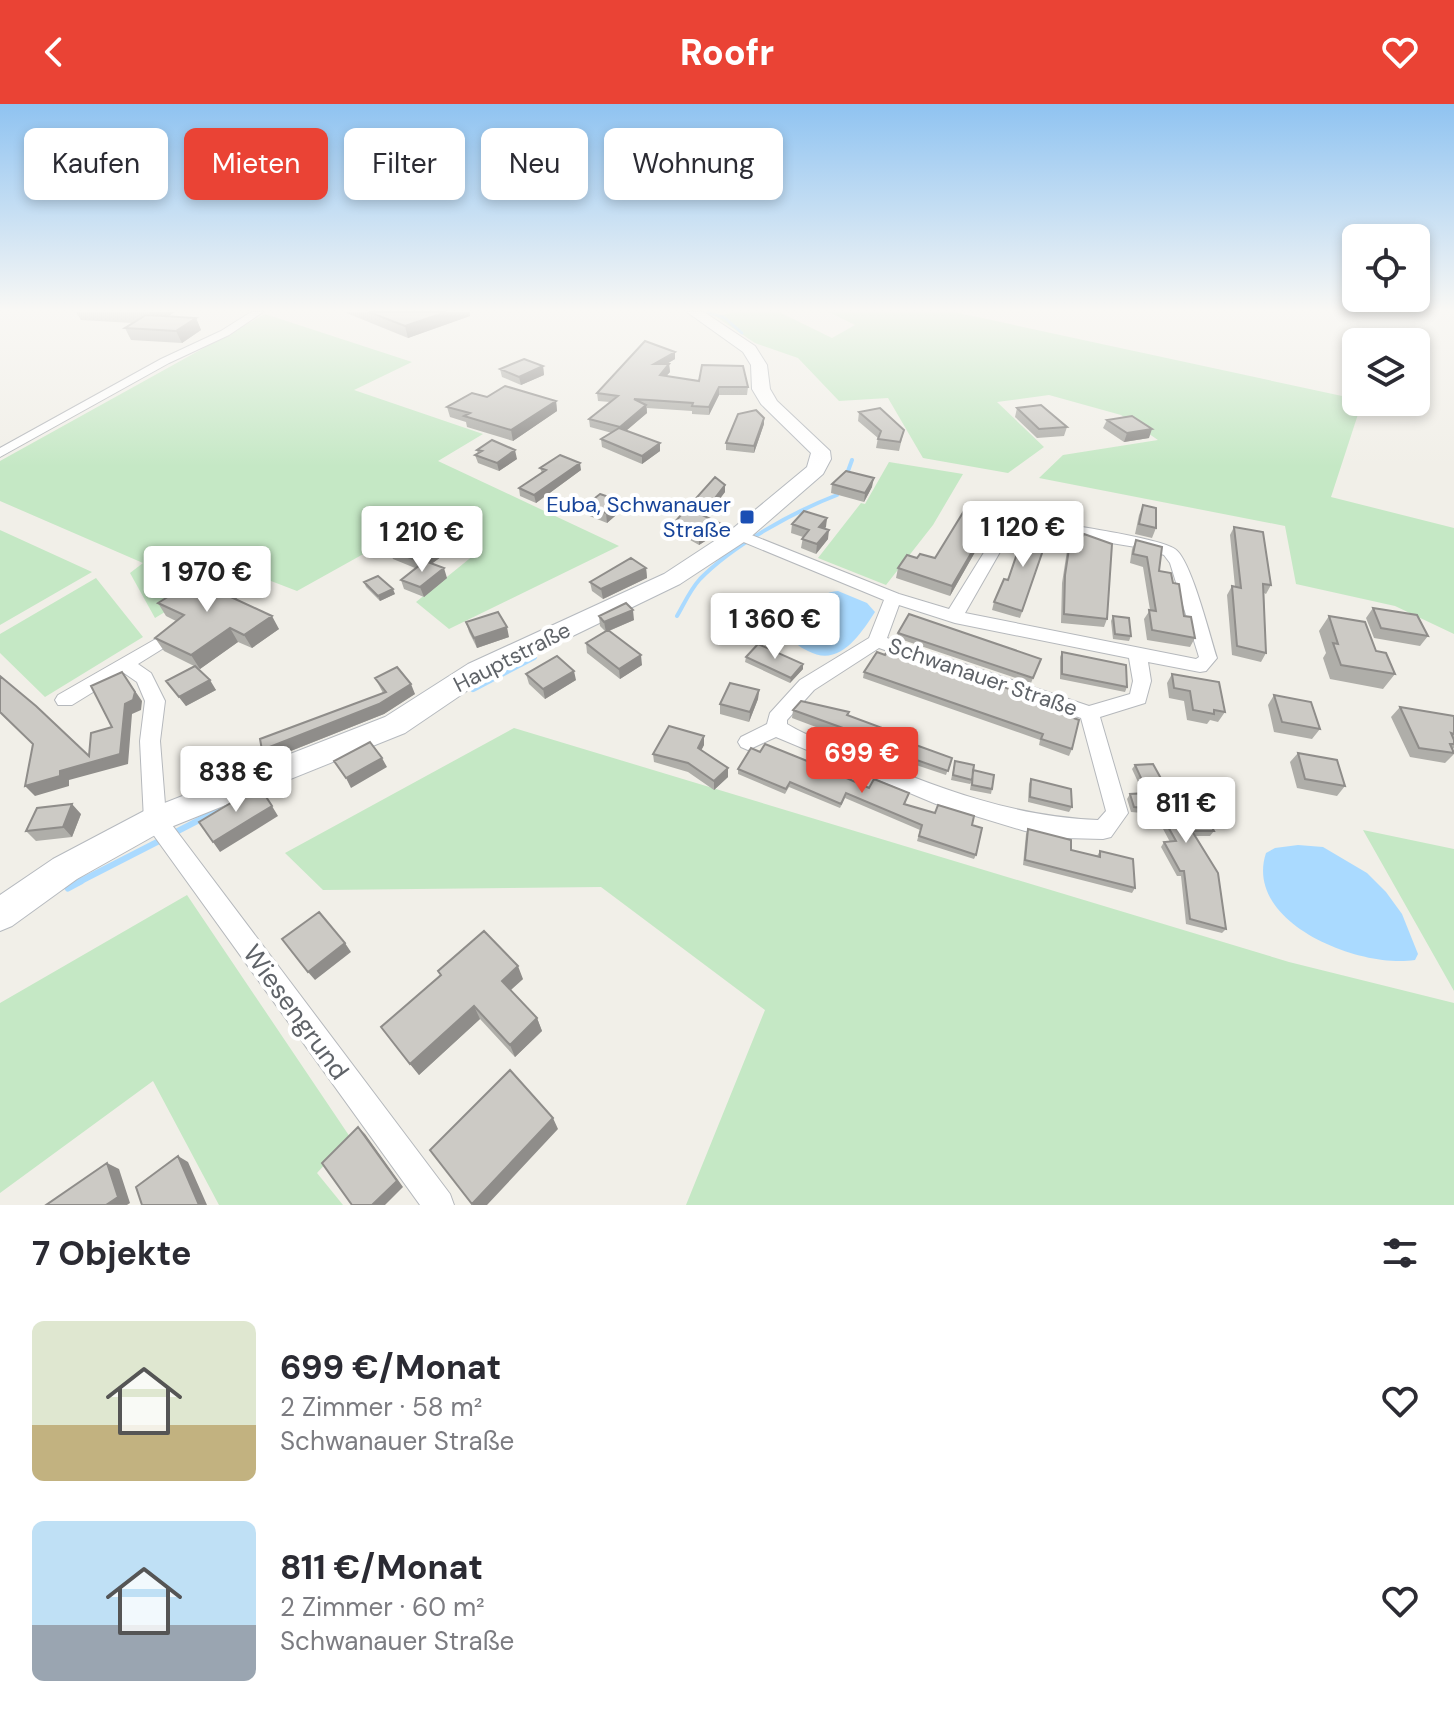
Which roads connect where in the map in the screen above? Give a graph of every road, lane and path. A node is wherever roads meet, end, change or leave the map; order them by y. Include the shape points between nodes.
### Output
1 (161, 363) edge
2 (758, 363) edge
3 (0, 453) edge
4 (749, 539) junction
5 (893, 598) junction
6 (955, 617) junction
7 (877, 641) junction
8 (161, 642) edge
9 (1137, 654) junction
10 (126, 665) junction
11 (65, 700) dead end
12 (1089, 713) junction
13 (777, 728) junction
14 (748, 742) dead end
15 (163, 831) junction
16 (0, 915) edge
17 (439, 1205) edge

1 - 3 street
2 - 4 street, Hauptstraße via 761,389 770,404 820,451 821,459
4 - 5 street, Schwanauer Straße
4 - 15 street, Hauptstraße via 477,671 395,725
5 - 6 street, Schwanauer Straße
5 - 7 street, Schwanauer Straße
6 - 9 street, Schwanauer Straße
6 - 9 street, Schwanauer Straße via 1006,528 1017,523 1151,545 1170,552 1178,562 1208,658 1200,666
7 - 12 street, Schwanauer Straße
7 - 13 street, Schwanauer Straße via 807,685 777,718
8 - 10 street
9 - 12 street, Schwanauer Straße via 1142,681 1138,698
10 - 11 street
10 - 15 street via 144,678 155,701 150,741
12 - 13 street, Schwanauer Straße via 1117,813 1103,830 1080,831 984,810
13 - 14 street
15 - 16 street, Hauptstraße via 65,869
15 - 17 street, Wiesengrund

